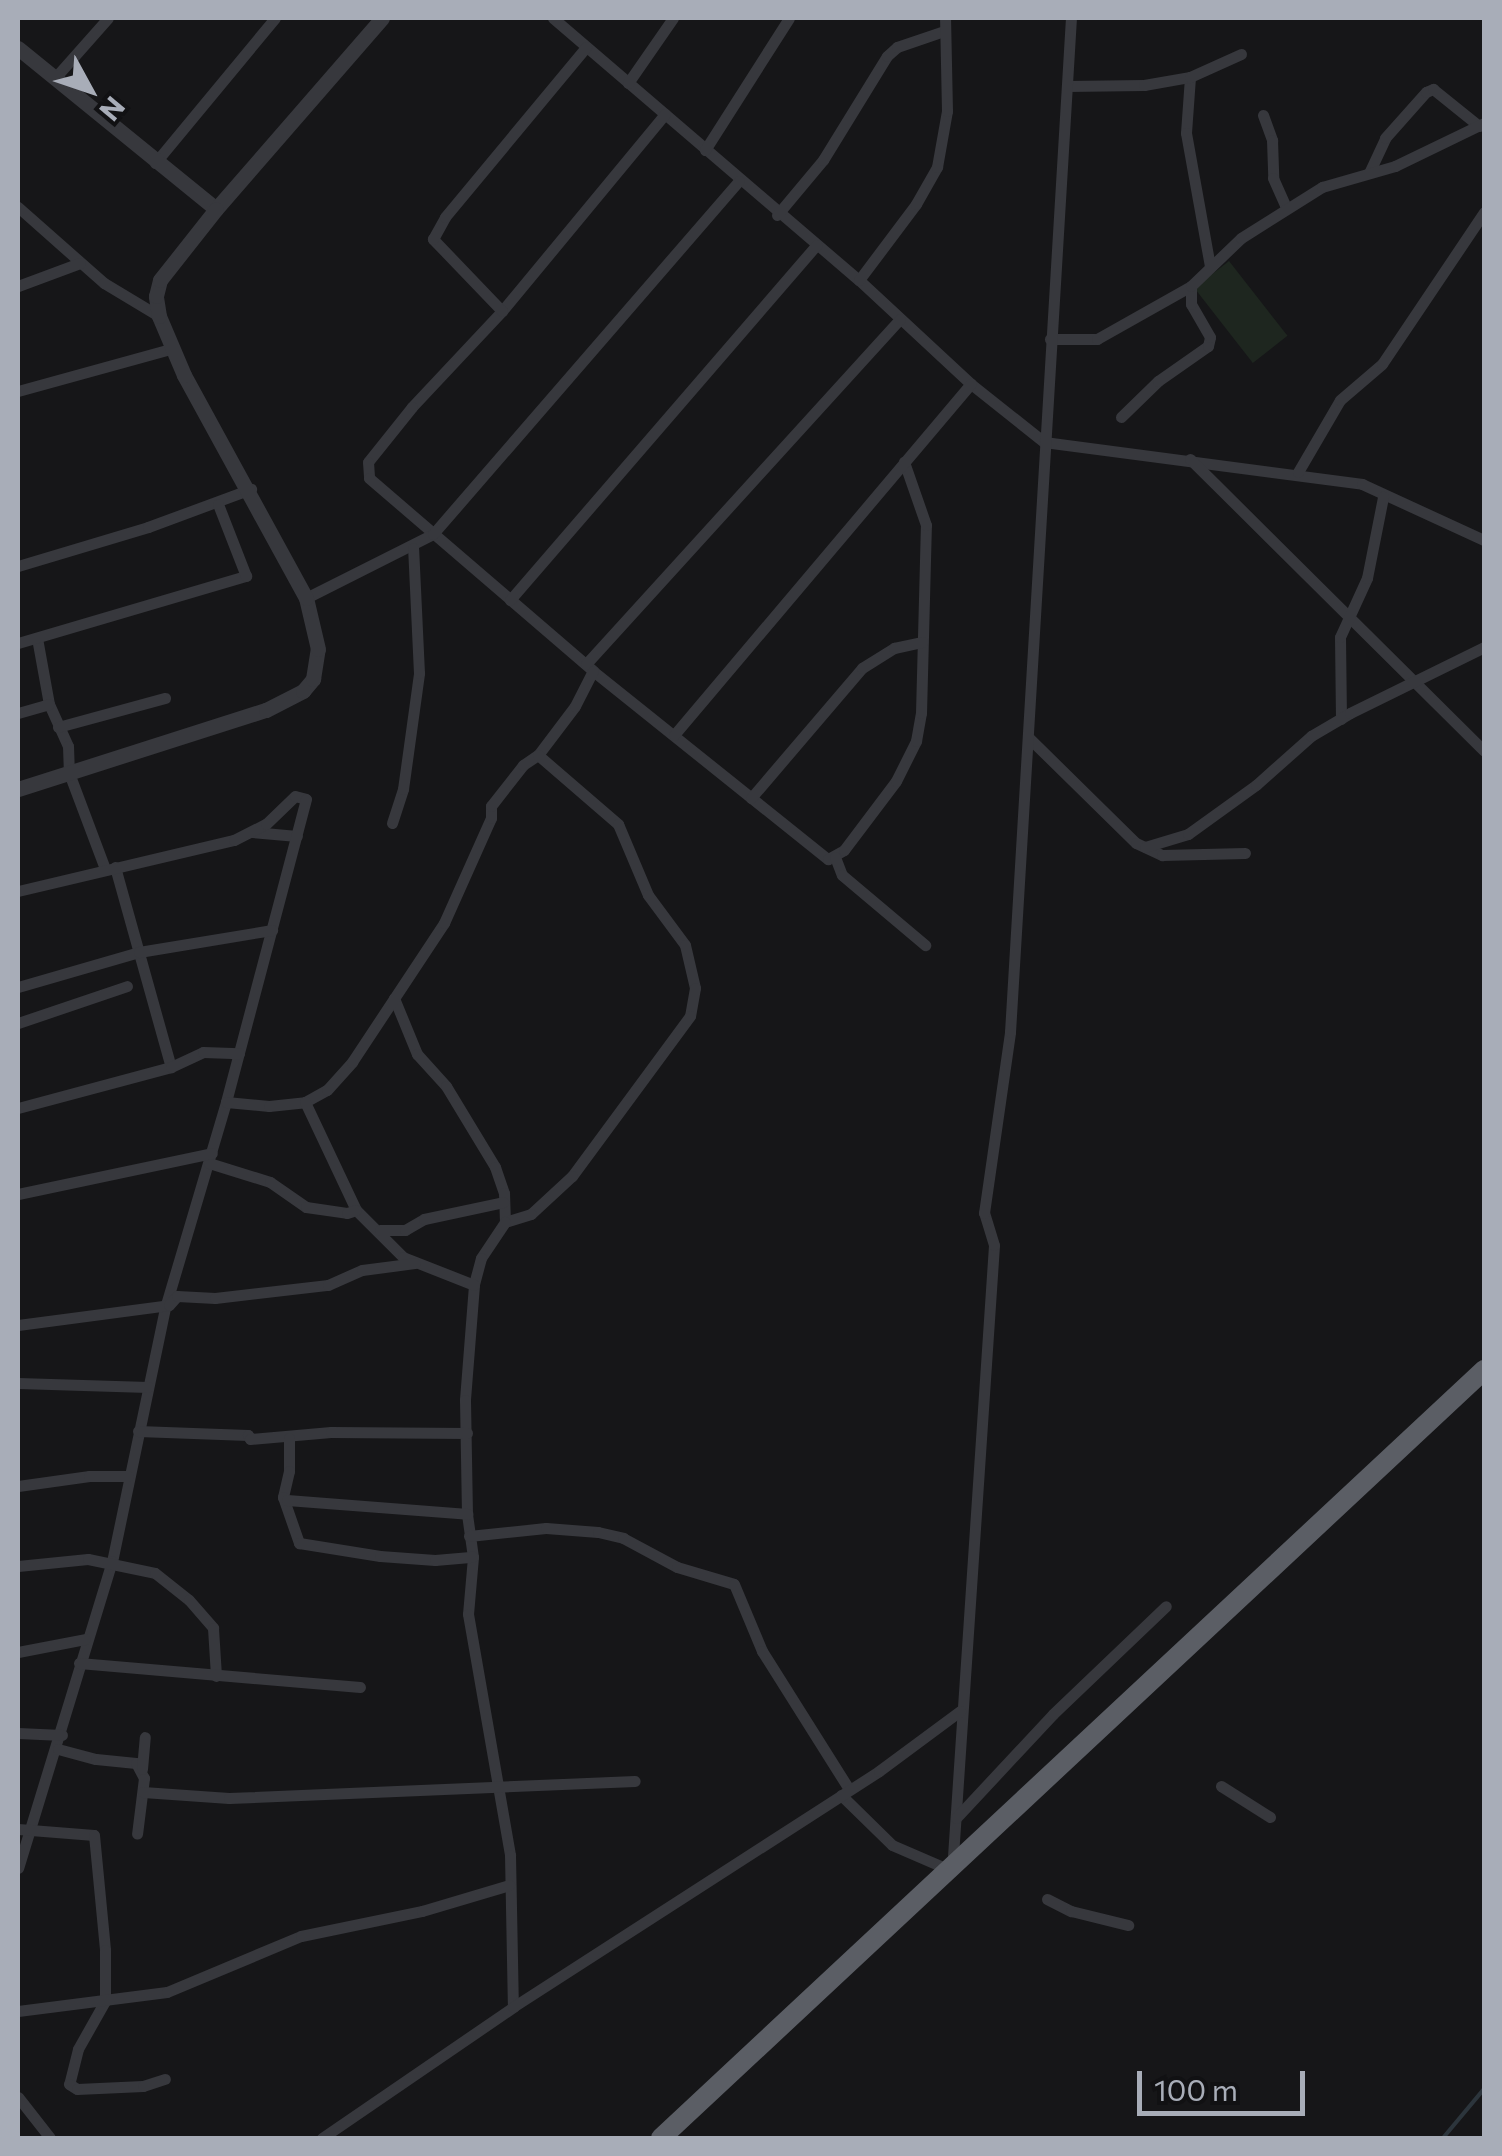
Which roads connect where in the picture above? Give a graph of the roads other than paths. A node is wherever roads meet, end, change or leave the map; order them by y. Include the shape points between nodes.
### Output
1 (108, 18) edge
2 (275, 18) edge
3 (382, 18) edge
4 (552, 18) edge
5 (673, 18) edge
6 (790, 18) edge
7 (1072, 18) edge
8 (945, 24) edge
9 (586, 46) junction
10 (18, 48) edge
11 (1241, 54) dead end
12 (1190, 77) junction
13 (54, 80) junction
14 (628, 82) junction
15 (1067, 86) junction
16 (666, 114) junction
17 (1263, 116) dead end
18 (1481, 124) edge
19 (705, 150) junction
20 (155, 163) junction
21 (1369, 172) junction
22 (739, 181) junction
23 (18, 207) edge
24 (1286, 207) junction
25 (216, 209) junction
26 (1484, 212) edge
27 (778, 214) junction
28 (816, 245) junction
29 (80, 263) junction
30 (1210, 267) junction
31 (859, 280) junction
32 (18, 286) edge
33 (1191, 286) junction
34 (502, 311) junction
35 (159, 316) junction
36 (900, 319) junction
37 (1050, 339) junction
38 (171, 349) junction
39 (971, 384) junction
40 (18, 392) edge
41 (1121, 417) dead end
42 (1044, 442) junction
43 (1190, 459) junction
44 (904, 462) junction
45 (1298, 472) junction
46 (251, 490) junction
47 (1384, 497) junction
48 (218, 504) junction
49 (433, 534) junction
50 (1484, 540) edge
51 (413, 548) junction
52 (18, 566) edge
53 (306, 598) junction
54 (510, 600) junction
55 (1347, 615) junction
56 (37, 638) junction
57 (922, 642) junction
58 (18, 643) edge
59 (1484, 647) edge
60 (589, 668) junction
61 (1412, 680) junction
62 (165, 698) dead end
63 (49, 704) junction
64 (18, 712) edge
65 (1341, 719) junction
66 (58, 727) junction
67 (674, 735) junction
68 (1028, 737) junction
69 (1484, 751) edge
70 (538, 755) junction
71 (69, 773) junction
72 (18, 789) edge
73 (750, 798) junction
74 (392, 823) dead end
75 (252, 832) junction
76 (297, 836) junction
77 (1145, 847) junction
78 (1244, 852) dead end
79 (835, 857) junction
80 (110, 868) junction
81 (18, 891) edge
82 (272, 930) junction
83 (926, 945) dead end
84 (139, 952) junction
85 (127, 986) dead end
86 (18, 987) edge
87 (394, 998) junction
88 (18, 1023) edge
89 (239, 1053) junction
90 (171, 1067) junction
91 (226, 1102) junction
92 (304, 1102) junction
93 (18, 1108) edge
94 (210, 1158) junction
95 (18, 1194) edge
96 (503, 1202) junction
97 (356, 1210) junction
98 (505, 1222) junction
99 (380, 1230) junction
100 (414, 1263) junction
101 (474, 1285) junction
102 (166, 1305) junction
103 (18, 1325) edge
104 (1484, 1370) edge
105 (18, 1382) edge
106 (148, 1387) junction
107 (138, 1431) junction
108 (467, 1432) junction
109 (288, 1438) junction
110 (128, 1476) junction
111 (18, 1486) edge
112 (287, 1500) junction
113 (467, 1514) junction
114 (469, 1536) junction
115 (473, 1557) junction
116 (112, 1562) junction
117 (18, 1566) edge
118 (1166, 1606) dead end
119 (85, 1640) junction
120 (18, 1652) edge
121 (79, 1663) junction
122 (216, 1676) junction
123 (360, 1687) dead end
124 (960, 1711) junction
125 (18, 1733) edge
126 (62, 1734) junction
127 (145, 1737) dead end
128 (58, 1749) junction
129 (142, 1769) junction
130 (635, 1781) dead end
131 (496, 1784) junction
132 (1221, 1786) dead end
133 (143, 1792) junction
134 (845, 1792) junction
135 (1270, 1817) dead end
136 (956, 1818) junction
137 (23, 1830) edge
138 (137, 1834) dead end
139 (18, 1868) edge
140 (952, 1871) junction
141 (509, 1885) junction
142 (1047, 1899) dead end
143 (1128, 1924) dead end
144 (104, 2000) junction
145 (513, 2007) junction
146 (18, 2011) edge
147 (165, 2079) dead end
148 (18, 2096) edge
149 (50, 2138) edge
150 (322, 2138) edge
151 (661, 2138) edge

1 - 13 street
2 - 20 street
3 - 25 street
4 - 9 street
5 - 14 street
6 - 19 street
7 - 15 street
8 - 27 street via 887,56 822,160
8 - 31 street via 947,111 938,166
9 - 14 street
9 - 34 street via 433,239
10 - 13 street
11 - 12 street
12 - 15 street
12 - 30 street via 1186,132
13 - 20 street
14 - 16 street
15 - 37 street
16 - 19 street
16 - 34 street
17 - 24 street via 1272,140 1273,178
18 - 21 street via 1424,155
18 - 21 street via 1433,90 1426,92 1385,138
19 - 22 street
20 - 25 street
21 - 24 street
22 - 27 street
22 - 49 street
23 - 29 street
24 - 30 street
25 - 35 street via 160,280
26 - 45 street via 1382,364 1340,400
27 - 28 street
28 - 31 street
28 - 54 street
29 - 32 street
29 - 35 street
30 - 33 street
31 - 36 street
33 - 37 street via 1097,339
33 - 41 street via 1208,346
34 - 49 street via 412,407 365,469
35 - 38 street
36 - 39 street
36 - 60 street
37 - 42 street
38 - 40 street
38 - 46 street
39 - 42 street
39 - 44 street
42 - 43 street
42 - 68 street
43 - 45 street
43 - 55 street
44 - 57 street via 926,525
44 - 67 street
45 - 47 street via 1362,484
46 - 48 street
46 - 53 street
47 - 50 street
47 - 55 street via 1368,578
48 - 52 street
48 - 56 street via 246,576
49 - 51 street
49 - 54 street
51 - 53 street
51 - 74 street via 420,673
53 - 71 street via 317,666 303,691 266,710
54 - 60 street
55 - 61 street
55 - 65 street via 1340,637
56 - 58 street
56 - 63 street
57 - 73 street via 894,648 862,668
57 - 79 street via 916,742 896,781
59 - 61 street
60 - 67 street
60 - 70 street via 575,706
61 - 65 street
61 - 69 street
62 - 66 street
63 - 64 street
63 - 66 street
65 - 77 street via 1207,821 1172,842
66 - 71 street via 68,746
67 - 73 street
68 - 77 street
68 - 124 street via 1010,1032 984,1213 994,1245
70 - 87 street via 491,806 444,923
70 - 98 street via 618,824 648,895 685,945 696,988 679,1033 572,1176 532,1214
71 - 72 street
71 - 80 street
73 - 79 street via 820,854
75 - 76 street
75 - 76 street via 298,794 306,802
75 - 80 street
76 - 82 street
77 - 78 street via 1162,855
79 - 83 street via 842,875
80 - 81 street
80 - 84 street
82 - 84 street
82 - 89 street
84 - 86 street
84 - 90 street
85 - 88 street
87 - 92 street via 352,1062 327,1090
87 - 96 street via 417,1054 446,1086 495,1167
89 - 90 street via 203,1052
89 - 91 street
90 - 93 street
91 - 92 street
91 - 94 street
92 - 97 street
94 - 95 street
94 - 97 street via 270,1182 306,1207
94 - 102 street
96 - 98 street
96 - 99 street via 424,1219 405,1230
97 - 99 street
98 - 101 street via 480,1258
99 - 100 street
100 - 101 street
100 - 102 street via 362,1270 328,1285 177,1296
101 - 108 street
102 - 103 street
102 - 106 street
104 - 140 highway
105 - 106 street
106 - 107 street
107 - 109 street
107 - 110 street
108 - 109 street
108 - 113 street
109 - 112 street
110 - 111 street
110 - 116 street
112 - 113 street
112 - 115 street via 287,1518 299,1543 309,1547 435,1560
113 - 114 street
114 - 115 street
114 - 134 street via 546,1528 598,1532 677,1568 734,1584 762,1651
115 - 131 street via 468,1614
116 - 117 street
116 - 119 street
116 - 122 street via 155,1573 202,1612 218,1645
118 - 136 street
119 - 120 street
119 - 121 street
121 - 122 street
121 - 126 street
122 - 123 street
124 - 134 street
124 - 136 street
125 - 126 street
126 - 128 street
127 - 129 street
128 - 129 street
128 - 137 street
129 - 133 street
130 - 131 street
131 - 133 street via 229,1798
131 - 141 street via 506,1820
132 - 135 street
133 - 138 street
134 - 140 street via 892,1845
134 - 145 street
136 - 140 street
137 - 139 street
137 - 144 street via 94,1835
140 - 151 highway
141 - 144 street via 302,1936 166,1992
141 - 145 street
142 - 143 street
144 - 146 street
144 - 147 street via 78,2049 69,2084 143,2086
145 - 150 street
148 - 149 street

